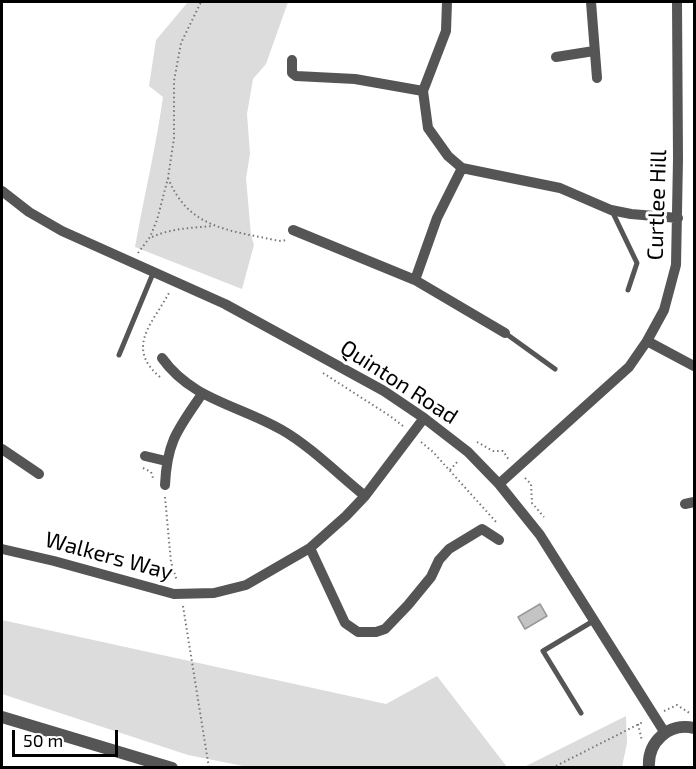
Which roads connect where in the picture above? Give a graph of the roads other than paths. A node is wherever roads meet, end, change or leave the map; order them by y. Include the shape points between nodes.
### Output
1 (447, 2) edge
2 (591, 2) edge
3 (677, 2) edge
4 (594, 51) junction
5 (556, 57) dead end
6 (292, 60) dead end
7 (597, 78) dead end
8 (423, 91) junction
9 (462, 168) junction
10 (2, 191) edge
11 (611, 210) junction
12 (678, 218) junction
13 (293, 230) road end
14 (154, 272) junction
15 (415, 280) junction
16 (628, 290) dead end
17 (505, 333) joint
18 (647, 341) junction
19 (119, 355) dead end
20 (162, 358) dead end
21 (694, 366) edge
22 (555, 369) dead end
23 (202, 394) junction
24 (424, 418) junction
25 (2, 449) edge
26 (143, 461) road end
27 (166, 461) junction
28 (39, 474) dead end
29 (499, 484) junction
30 (165, 485) road end
31 (365, 496) junction
32 (501, 535) road end
33 (310, 548) junction
34 (2, 549) edge
35 (595, 620) junction
36 (580, 713) dead end
37 (2, 717) edge
38 (694, 728) edge
39 (665, 733) junction
40 (172, 768) edge
41 (649, 768) edge

1 - 8 street via 446,30
2 - 4 street
3 - 12 street, Curtlee Hill
4 - 5 street
4 - 7 street
6 - 8 street via 292,73 296,76 339,77
8 - 9 street via 428,128
9 - 11 street via 560,189
9 - 15 street via 437,218
10 - 14 street, Quinton Road via 62,231
11 - 12 street
11 - 16 lane via 637,263
12 - 18 street, Curtlee Hill via 676,265 664,310
13 - 15 street
14 - 19 lane
14 - 24 street, Quinton Road via 287,336
15 - 17 street
17 - 22 lane
18 - 21 street
18 - 29 street, Curtlee Hill via 616,381
20 - 23 street via 173,373
23 - 27 street via 179,427
23 - 31 street via 281,429
24 - 29 street, Quinton Road via 468,452
24 - 31 street, Walkers Way
25 - 28 street
26 - 27 street
27 - 30 street
29 - 35 street, Quinton Road via 540,535
31 - 33 street, Walkers Way
32 - 33 street via 482,529 449,549 408,605 376,632 358,632 345,623
33 - 34 street, Walkers Way via 246,585 213,593 181,594
35 - 36 lane via 543,651
35 - 39 street, Quinton Road
37 - 40 street
38 - 39 street via 674,728
39 - 41 street via 651,750

